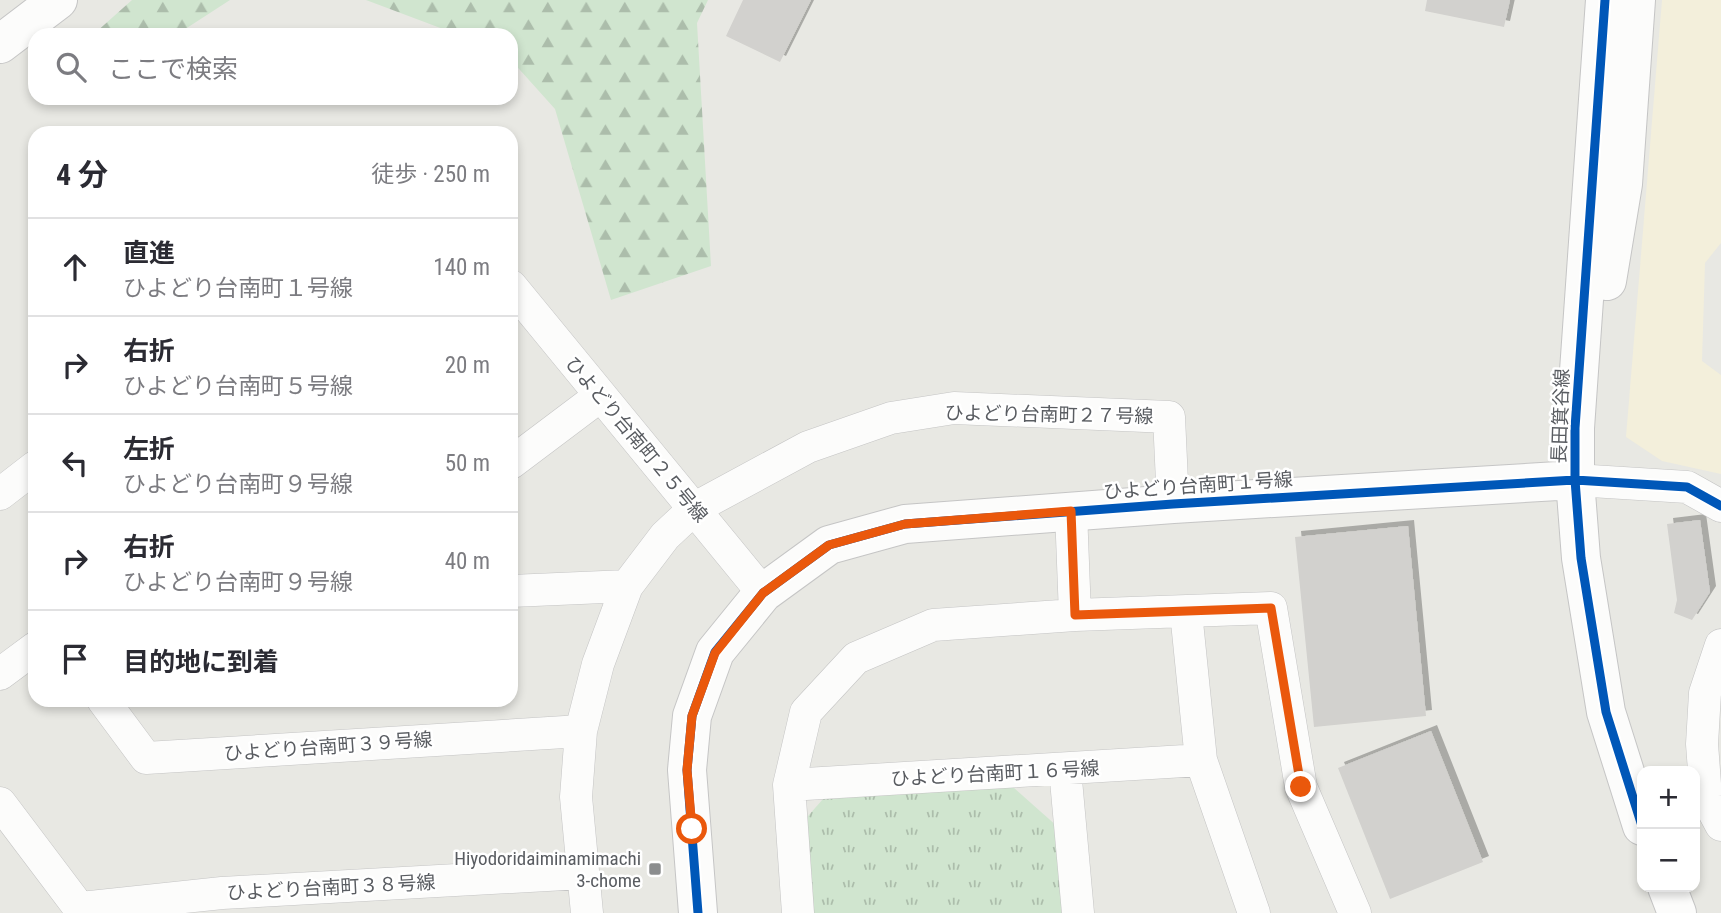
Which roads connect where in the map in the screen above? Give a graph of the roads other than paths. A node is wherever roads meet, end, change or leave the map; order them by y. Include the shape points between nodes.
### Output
1 (58, 0) edge
2 (1605, 0) edge
3 (1636, 0) edge
4 (0, 44) edge
5 (518, 295) edge
6 (600, 396) junction
7 (518, 458) edge
8 (28, 472) edge
9 (1575, 480) junction
10 (0, 494) edge
11 (1173, 504) junction
12 (1721, 506) edge
13 (695, 508) junction
14 (1071, 511) junction
15 (627, 586) junction
16 (518, 591) edge
17 (763, 593) junction
18 (1186, 612) junction
19 (1075, 615) junction
20 (1721, 645) edge
21 (28, 653) edge
22 (0, 674) edge
23 (108, 707) edge
24 (581, 731) junction
25 (1201, 760) junction
26 (1066, 769) junction
27 (789, 785) junction
28 (0, 803) edge
29 (1637, 809) edge
30 (1721, 825) edge
31 (583, 873) junction
32 (1669, 892) edge
33 (82, 910) edge
34 (587, 913) edge
35 (698, 913) edge
36 (798, 913) edge
37 (1078, 913) edge
38 (1254, 913) edge
39 (1355, 913) edge
40 (1677, 913) edge

1 - 4 street
2 - 9 street, 長田箕谷線
3 - 9 street, 長田箕谷線 via 1623,184
5 - 6 street, ひよどり台南町２５号線
6 - 7 street
6 - 13 street, ひよどり台南町２５号線
8 - 10 street
9 - 11 street, ひよどり台南町１号線
9 - 12 street via 1687,488
9 - 29 street, 長田箕谷線 via 1581,558 1606,712
11 - 13 street, ひよどり台南町２７号線 via 1169,417 954,408 884,419 808,447
11 - 14 street, ひよどり台南町１号線
13 - 15 street via 665,536
13 - 17 street, ひよどり台南町２５号線
14 - 17 street, ひよどり台南町１号線 via 905,524 829,545
14 - 19 street
15 - 16 street
15 - 24 street via 598,664
17 - 35 street, ひよどり台南町１号線 via 715,653 692,716 687,770
18 - 19 street
18 - 25 street
18 - 39 street via 1271,608 1301,787
19 - 27 street via 933,625 856,658 806,712
20 - 30 street via 1705,693 1702,744 1706,797
21 - 22 street
23 - 24 street, ひよどり台南町３９号線 via 146,758
24 - 31 street via 576,797
25 - 26 street, ひよどり台南町１６号線
25 - 38 street
26 - 27 street, ひよどり台南町１６号線
26 - 37 street
27 - 36 street
28 - 33 street
31 - 33 street, ひよどり台南町３８号線 via 222,893
31 - 34 street
32 - 40 street

